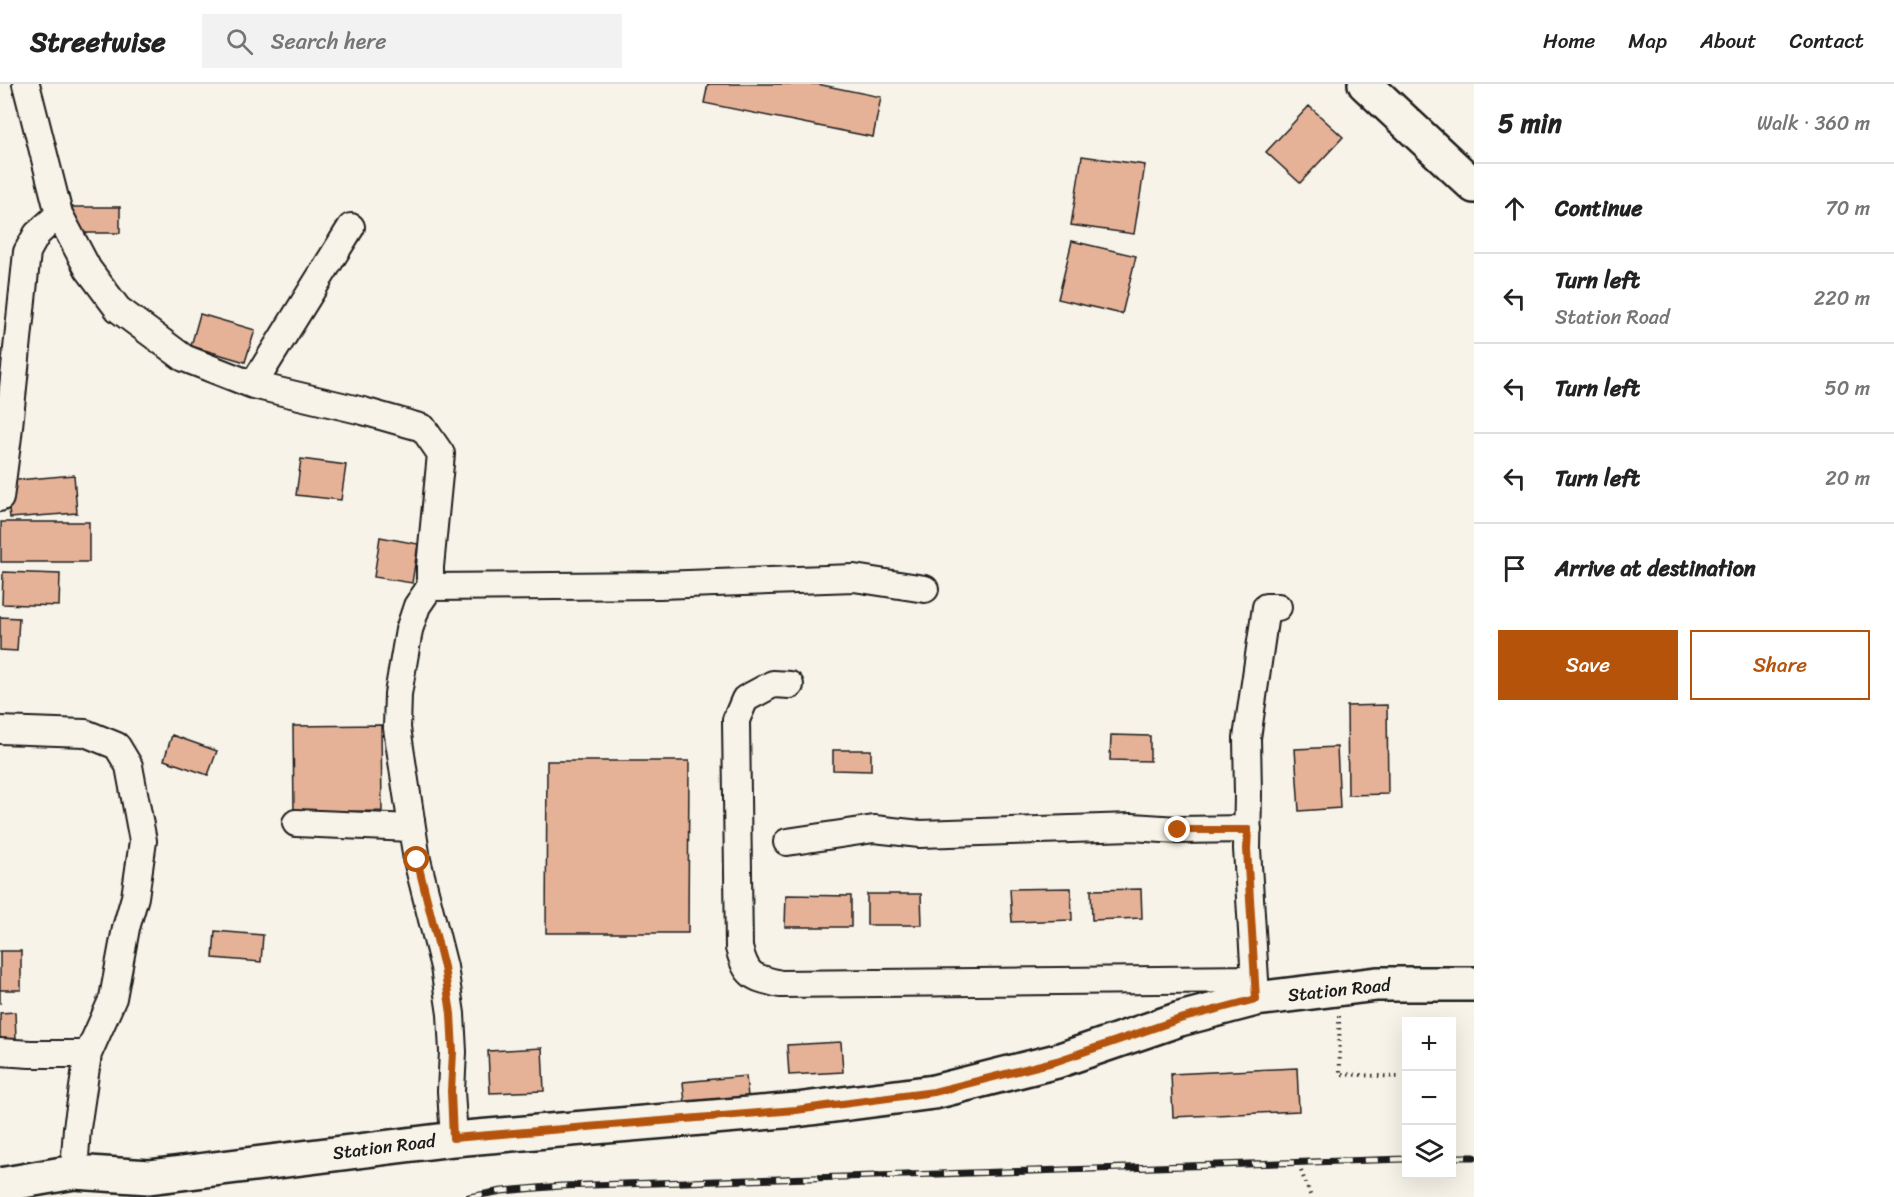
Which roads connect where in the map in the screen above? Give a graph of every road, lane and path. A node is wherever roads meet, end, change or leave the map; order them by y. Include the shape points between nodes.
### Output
1 (26, 84) edge
2 (1376, 87) edge
3 (1474, 186) edge
4 (59, 213) junction
5 (351, 227) dead end
6 (253, 385) junction
7 (4, 436) edge
8 (0, 498) edge
9 (430, 587) junction
10 (925, 589) dead end
11 (1278, 607) dead end
12 (790, 685) dead end
13 (0, 730) edge
14 (296, 823) dead end
15 (412, 828) junction
16 (1248, 830) junction
17 (788, 842) dead end
18 (1474, 984) edge
19 (1255, 989) junction
20 (1338, 989) junction
21 (0, 1052) edge
22 (88, 1054) junction
23 (1399, 1077) dead end
24 (453, 1138) junction
25 (1301, 1171) dead end
26 (74, 1172) junction
27 (0, 1185) edge
28 (1311, 1197) edge

1 - 4 street
2 - 3 street
4 - 6 street via 88,269 118,309 184,358
4 - 7 street via 37,234 27,252
5 - 6 street
6 - 9 street via 423,428 441,454
7 - 8 street
9 - 10 street via 854,578
9 - 15 street via 417,606 409,630 398,694 397,728
11 - 16 street via 1266,607 1246,738
12 - 19 street via 773,684 745,699 736,720 739,948 745,968 759,979 780,984
13 - 22 street via 85,733 117,746 129,766 143,841 137,886 114,998
14 - 15 street
15 - 24 street via 451,1014
16 - 17 street via 1132,828 920,834 874,829
16 - 19 street
18 - 20 street, Station Road via 1377,984
19 - 20 street, Station Road
19 - 24 street, Station Road via 1057,1061 934,1092 796,1110
20 - 23 path via 1340,1074
21 - 22 street
22 - 26 street
24 - 26 street, Station Road via 149,1177
25 - 28 path
26 - 27 street, Station Road

